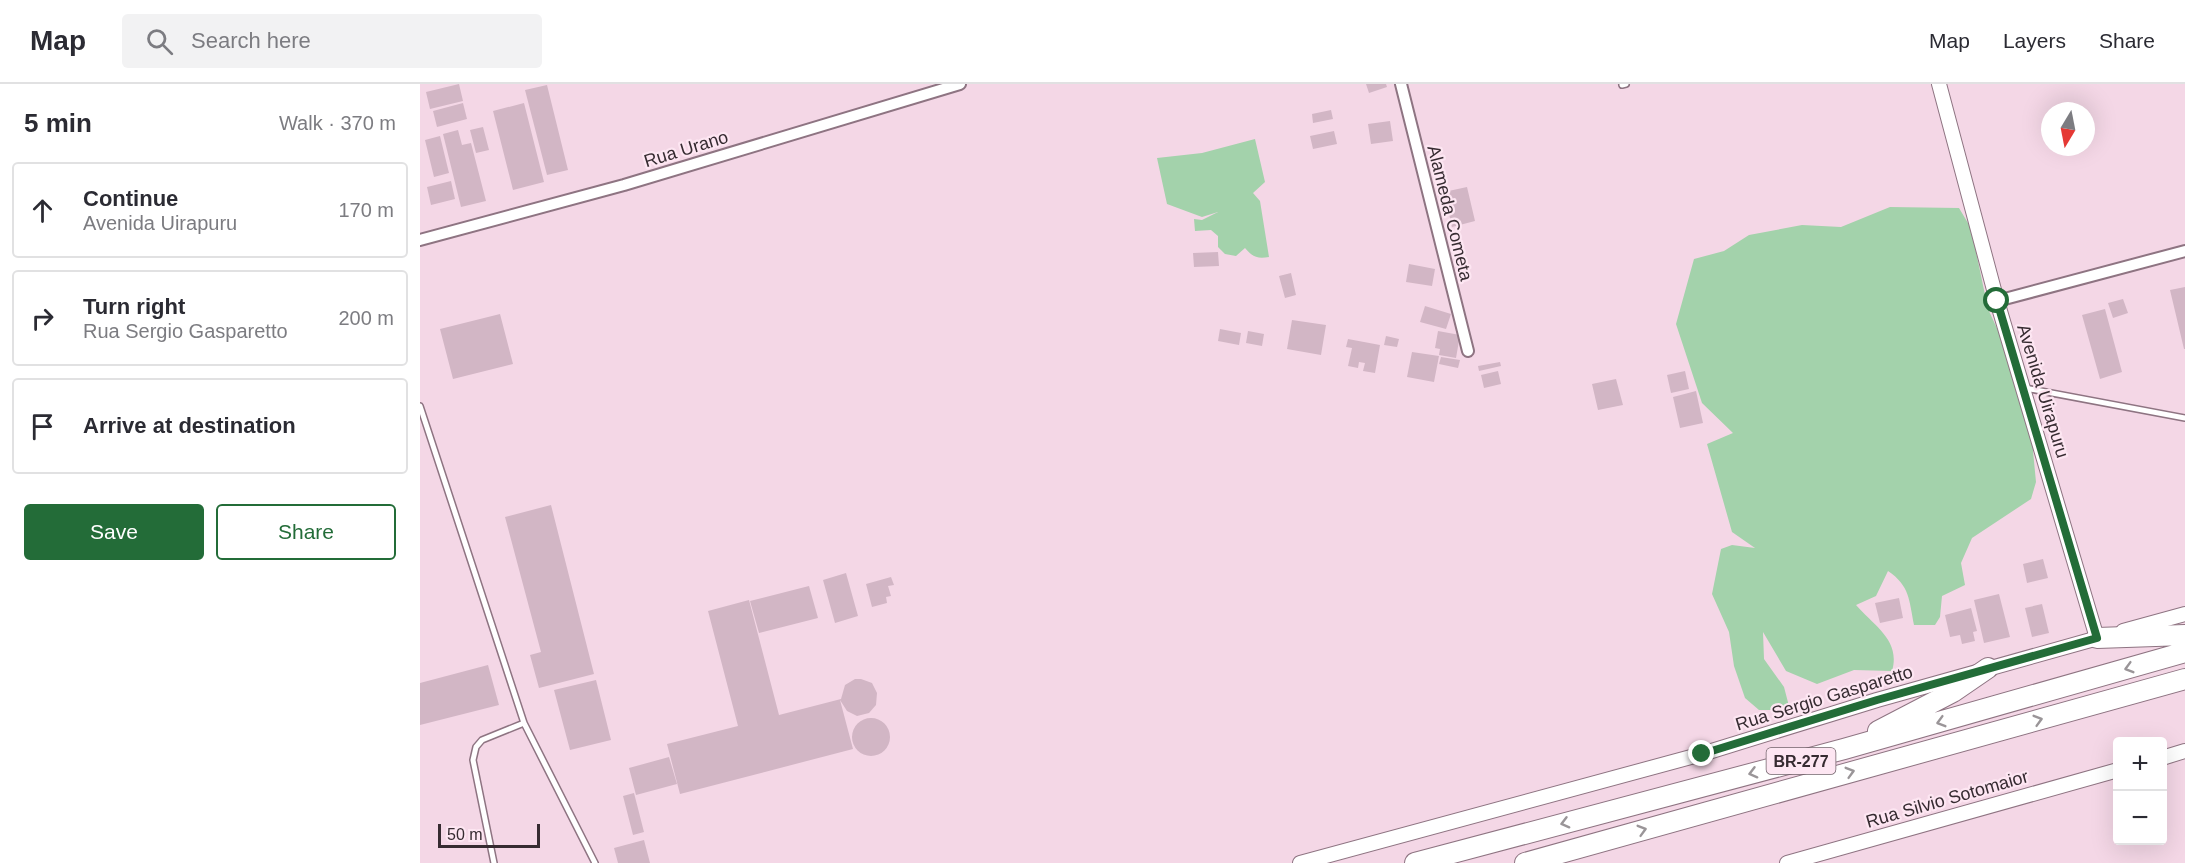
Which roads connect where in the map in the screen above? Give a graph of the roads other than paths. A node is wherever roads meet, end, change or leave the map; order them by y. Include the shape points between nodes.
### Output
1 (960, 84) edge
2 (1401, 84) edge
3 (1939, 84) edge
4 (420, 240) edge
5 (2185, 251) edge
6 (1997, 301) junction
7 (1468, 351) dead end
8 (2023, 387) junction
9 (420, 406) edge
10 (2185, 418) edge
11 (2185, 614) edge
12 (2185, 635) edge
13 (2097, 638) junction
14 (2185, 651) edge
15 (1988, 668) junction
16 (2185, 680) edge
17 (524, 723) junction
18 (1844, 749) junction
19 (2185, 751) edge
20 (2167, 757) edge
21 (2113, 771) edge
22 (494, 863) edge
23 (595, 863) edge
24 (1300, 863) edge
25 (1415, 863) edge
26 (1525, 863) edge
27 (1787, 863) edge

1 - 4 street, Rua Urano via 624,185
2 - 7 street, Alameda Cometa
3 - 6 street, Avenida Uirapuru
5 - 6 street
6 - 8 street, Avenida Uirapuru
8 - 10 lane
8 - 13 street, Avenida Uirapuru
9 - 17 lane
11 - 13 street, Rua Sergio Gasparetto
12 - 13 highway
13 - 15 street, Rua Sergio Gasparetto
14 -> 18 highway, BR-277
15 - 18 highway via 1953,692
15 - 24 street, Rua Sergio Gasparetto via 1702,754
26 -> 16 highway, BR-277
17 - 22 lane via 482,740 473,760
17 - 23 lane
18 -> 25 highway, BR-277
19 - 20 street
21 - 27 street, Rua Silvio Sotomaior

